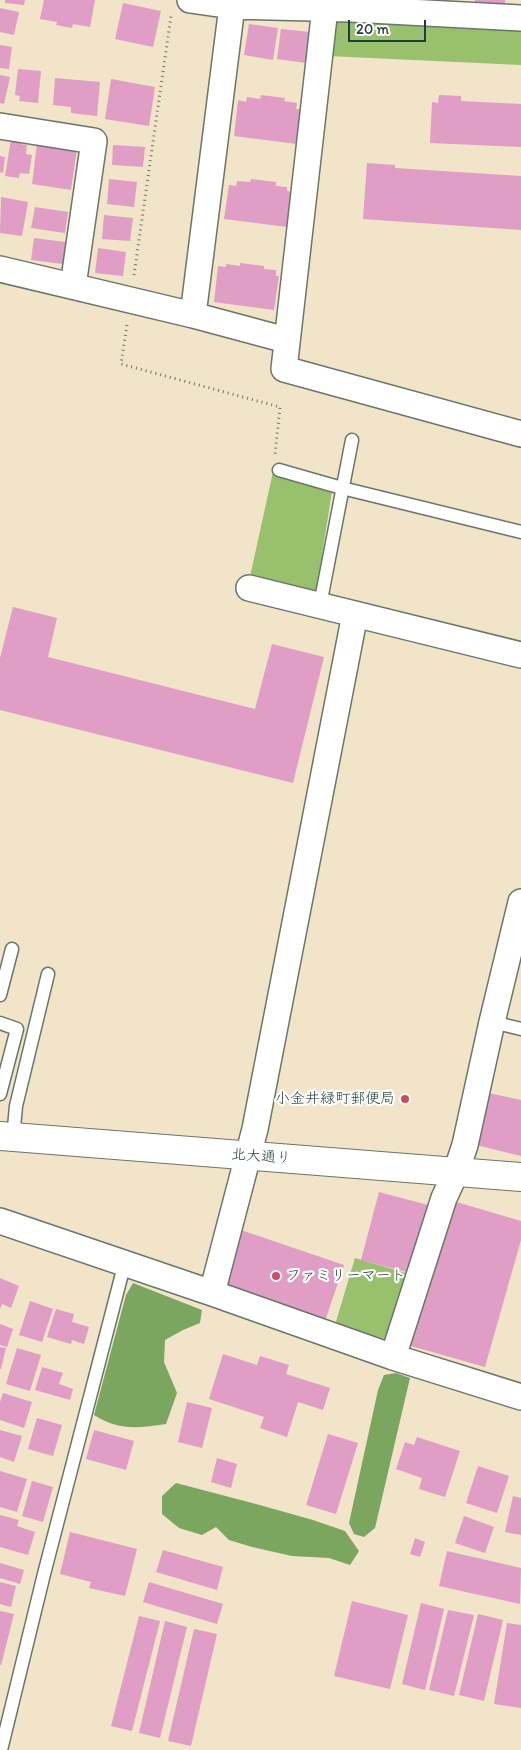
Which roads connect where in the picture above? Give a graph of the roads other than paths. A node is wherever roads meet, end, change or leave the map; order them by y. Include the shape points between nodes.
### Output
1 (190, 0) edge
2 (352, 4) edge
3 (232, 6) junction
4 (459, 7) edge
5 (325, 8) junction
6 (521, 18) edge
7 (0, 126) edge
8 (0, 269) edge
9 (74, 286) junction
10 (192, 315) junction
11 (286, 340) junction
12 (521, 434) edge
13 (352, 440) dead end
14 (279, 470) dead end
15 (342, 488) junction
16 (521, 532) edge
17 (248, 588) dead end
18 (320, 605) junction
19 (355, 614) junction
20 (521, 655) edge
21 (520, 909) edge
22 (12, 949) dead end
23 (48, 974) dead end
24 (0, 995) edge
25 (492, 1022) junction
26 (0, 1024) edge
27 (521, 1029) edge
28 (0, 1094) edge
29 (6, 1137) edge
30 (248, 1156) junction
31 (456, 1172) junction
32 (521, 1177) edge
33 (0, 1221) edge
34 (125, 1262) junction
35 (212, 1293) junction
36 (392, 1357) junction
37 (521, 1397) edge
38 (1, 1750) edge

1 - 3 street
2 - 4 street
2 - 5 street
3 - 5 street
3 - 10 street
4 - 6 street
5 - 11 street
7 - 9 street via 94,141
8 - 9 street
9 - 10 street
10 - 11 street
11 - 12 street via 284,369
13 - 15 lane
14 - 15 lane
15 - 16 lane
15 - 18 lane
17 - 18 street
18 - 19 street
19 - 20 street
19 - 30 street
21 - 25 street
22 - 24 lane
23 - 29 lane
25 - 27 lane
25 - 31 street
26 - 28 lane via 17,1028
29 - 30 street, 北大通り
30 - 31 street, 北大通り
30 - 35 street
31 - 32 street, 北大通り
31 - 36 street via 444,1198
33 - 34 street
34 - 35 street
34 - 38 lane
35 - 36 street
36 - 37 street

